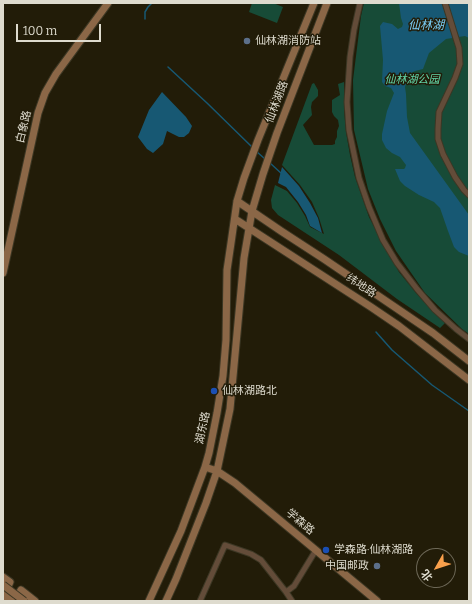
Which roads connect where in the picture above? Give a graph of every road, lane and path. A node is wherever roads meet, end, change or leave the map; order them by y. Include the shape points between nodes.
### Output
1 (108, 3) edge
2 (314, 3) edge
3 (327, 3) edge
4 (360, 3) edge
5 (445, 3) edge
6 (469, 196) edge
7 (237, 201) junction
8 (252, 211) junction
9 (235, 219) junction
10 (248, 228) junction
11 (3, 273) edge
12 (469, 339) edge
13 (469, 361) edge
14 (469, 380) edge
15 (205, 467) junction
16 (217, 471) junction
17 (316, 550) junction
18 (3, 577) edge
19 (4, 592) edge
20 (286, 592) junction
21 (14, 600) edge
22 (24, 601) edge
23 (35, 601) edge
24 (149, 601) edge
25 (166, 601) edge
26 (200, 601) edge
27 (292, 601) edge
28 (377, 601) edge

1 - 11 main road, 白象路 via 45,93 38,113
2 - 7 main road, 仙林湖路 via 258,140
3 - 8 main road, 仙林湖路 via 277,133
4 - 12 street via 350,57 347,102 349,130 359,178 383,240 397,263 435,310
5 - 6 street via 459,48 460,64 439,112 438,139 455,177
7 - 8 main road, 纬地路
7 - 9 main road, 湖东路
8 - 10 main road, 湖东路
8 - 13 main road, 纬地路 via 433,333
9 - 10 main road, 纬地路
9 - 15 main road, 湖东路 via 227,270 223,376
10 - 14 main road, 纬地路 via 372,307
10 - 16 main road, 湖东路 via 230,409
15 - 16 main road, 学森路
15 - 24 main road, 湖东路 via 181,531
16 - 17 main road, 学森路
16 - 25 main road, 湖东路
17 - 20 street via 294,586
17 - 28 main road, 学森路
18 - 19 main road via 10,582
19 - 21 main road, bridge
19 - 22 main road, bridge
20 - 26 street via 261,560 225,545
20 - 27 street
21 - 23 main road via 21,590

